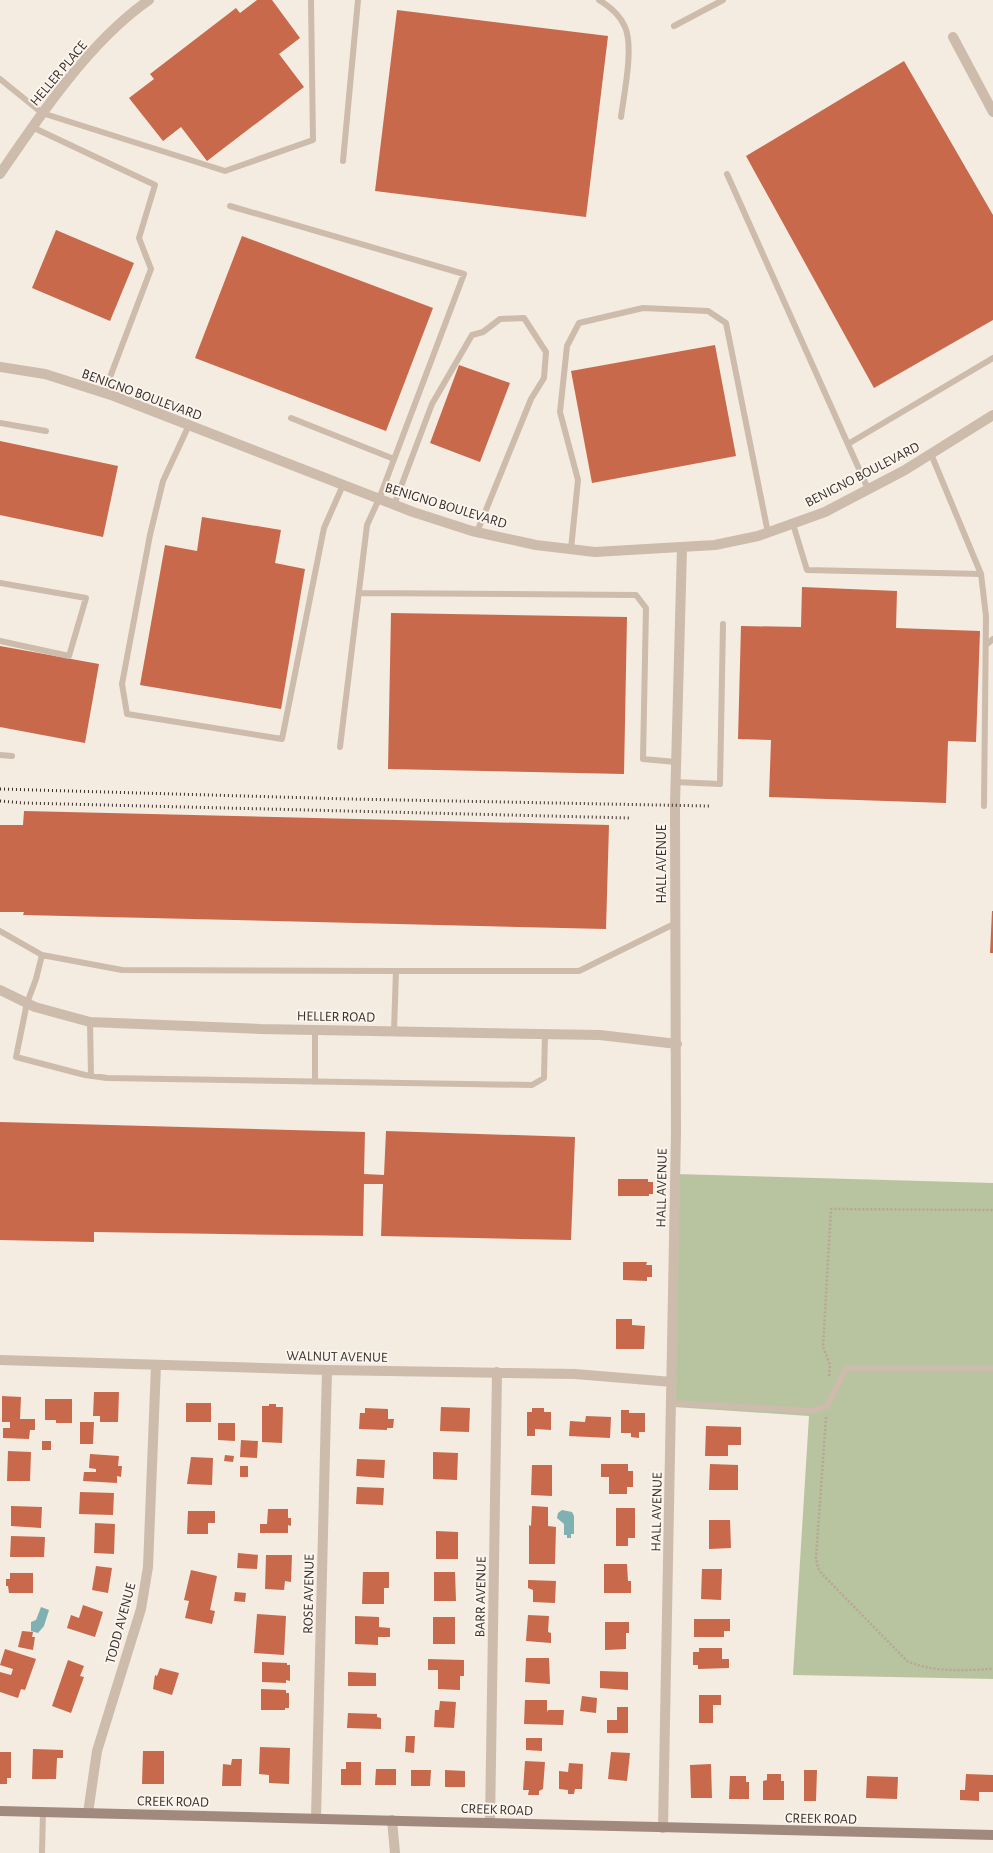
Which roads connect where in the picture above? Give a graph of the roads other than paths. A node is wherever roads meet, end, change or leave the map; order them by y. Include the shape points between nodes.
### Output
1 (149, 0) edge
2 (311, 0) edge
3 (358, 0) edge
4 (599, 0) edge
5 (723, 0) edge
6 (674, 26) dead end
7 (953, 37) dead end
8 (0, 79) edge
9 (993, 112) edge
10 (42, 113) junction
11 (621, 117) dead end
12 (32, 127) junction
13 (343, 161) dead end
14 (0, 174) edge
15 (727, 174) dead end
16 (230, 206) dead end
17 (993, 358) edge
18 (0, 367) edge
19 (104, 393) junction
20 (993, 415) edge
21 (292, 418) dead end
22 (0, 422) edge
23 (189, 425) junction
24 (46, 431) dead end
25 (848, 444) junction
26 (931, 454) junction
27 (394, 459) junction
28 (343, 485) junction
29 (868, 489) junction
30 (379, 499) junction
31 (394, 505) junction
32 (793, 524) junction
33 (478, 532) junction
34 (768, 533) junction
35 (682, 548) junction
36 (571, 549) junction
37 (981, 574) junction
38 (0, 583) edge
39 (359, 593) junction
40 (723, 624) dead end
41 (993, 639) edge
42 (0, 641) edge
43 (986, 645) junction
44 (340, 747) dead end
45 (0, 756) edge
46 (12, 756) dead end
47 (676, 762) junction
48 (676, 782) junction
49 (984, 806) dead end
50 (676, 923) junction
51 (0, 931) edge
52 (42, 955) junction
53 (396, 971) junction
54 (0, 990) edge
55 (26, 1003) junction
56 (90, 1022) junction
57 (315, 1030) junction
58 (394, 1031) junction
59 (545, 1034) junction
60 (677, 1044) junction
61 (91, 1076) junction
62 (315, 1082) junction
63 (0, 1360) edge
64 (156, 1365) junction
65 (993, 1368) edge
66 (327, 1370) junction
67 (498, 1372) junction
68 (672, 1382) junction
69 (672, 1403) junction
70 (0, 1811) edge
71 (43, 1812) junction
72 (88, 1813) junction
73 (316, 1818) junction
74 (392, 1820) junction
75 (490, 1823) junction
76 (663, 1828) junction
77 (993, 1835) edge
78 (42, 1853) edge
79 (394, 1853) edge

1 - 10 street, HELLER PLACE via 132,11 94,50
2 - 10 lane via 313,140 225,171
3 - 13 lane
4 - 11 lane via 614,11 625,26 629,45
5 - 6 lane
7 - 9 street
8 - 10 lane
10 - 12 street, HELLER PLACE
12 - 14 street, HELLER PLACE
12 - 19 lane via 155,185 139,238 151,269
15 - 25 lane
16 - 27 lane via 464,274
17 - 25 lane
18 - 19 street, BENIGNO BOULEVARD via 45,374
19 - 23 street, BENIGNO BOULEVARD
20 - 26 street, BENIGNO BOULEVARD
21 - 27 lane
22 - 24 lane
23 - 28 street, BENIGNO BOULEVARD
23 - 28 lane via 163,481 150,535 122,684 127,714 282,739 324,528
25 - 29 lane
26 - 29 street, BENIGNO BOULEVARD
26 - 37 lane
27 - 30 lane
28 - 30 street, BENIGNO BOULEVARD
29 - 32 street, BENIGNO BOULEVARD via 825,512
30 - 31 street, BENIGNO BOULEVARD
30 - 39 lane via 367,525
31 - 33 street, BENIGNO BOULEVARD
31 - 33 lane via 432,404 472,335 484,332 500,319 524,318 546,352 544,378 531,399
32 - 34 street, BENIGNO BOULEVARD
32 - 37 lane via 808,570
33 - 36 street, BENIGNO BOULEVARD via 536,545
34 - 35 street, BENIGNO BOULEVARD via 715,546
34 - 36 lane via 726,323 708,311 643,308 578,323 567,346 560,412 578,480
35 - 36 street, BENIGNO BOULEVARD via 595,552
35 - 47 street, HALL AVENUE
37 - 43 lane via 986,616
38 - 42 lane via 86,598 70,656
39 - 44 lane
39 - 47 lane via 636,595 646,608 643,760
40 - 48 lane via 720,784
41 - 43 lane
43 - 49 lane
45 - 46 lane
47 - 48 street, HALL AVENUE
48 - 50 street, HALL AVENUE
50 - 53 lane via 579,971
50 - 60 street, HALL AVENUE
51 - 52 lane
52 - 53 lane via 122,970
52 - 55 lane
53 - 58 lane
54 - 55 street, HELLER ROAD
55 - 56 street, HELLER ROAD
55 - 61 lane via 16,1057
56 - 57 street, HELLER ROAD
56 - 61 lane
57 - 58 street, HELLER ROAD
57 - 62 lane
58 - 59 street, HELLER ROAD
59 - 60 street, HELLER ROAD via 600,1035
59 - 62 lane via 544,1078 532,1085
60 - 68 street, HALL AVENUE
61 - 62 lane
63 - 64 street, WALNUT AVENUE
64 - 66 street, WALNUT AVENUE
64 - 72 street, TODD AVENUE via 148,1567 141,1609 97,1751
65 - 69 lane via 846,1368 827,1406 812,1411
66 - 67 street, WALNUT AVENUE
66 - 73 street, ROSE AVENUE
67 - 68 street, WALNUT AVENUE via 576,1374
67 - 75 street, BARR AVENUE
68 - 69 street, HALL AVENUE
69 - 76 street, HALL AVENUE
70 - 71 main road, CREEK ROAD
71 - 72 main road, CREEK ROAD
71 - 78 lane
72 - 73 main road, CREEK ROAD
73 - 74 main road, CREEK ROAD
74 - 75 main road, CREEK ROAD
74 - 79 street
75 - 76 main road, CREEK ROAD
76 - 77 main road, CREEK ROAD

